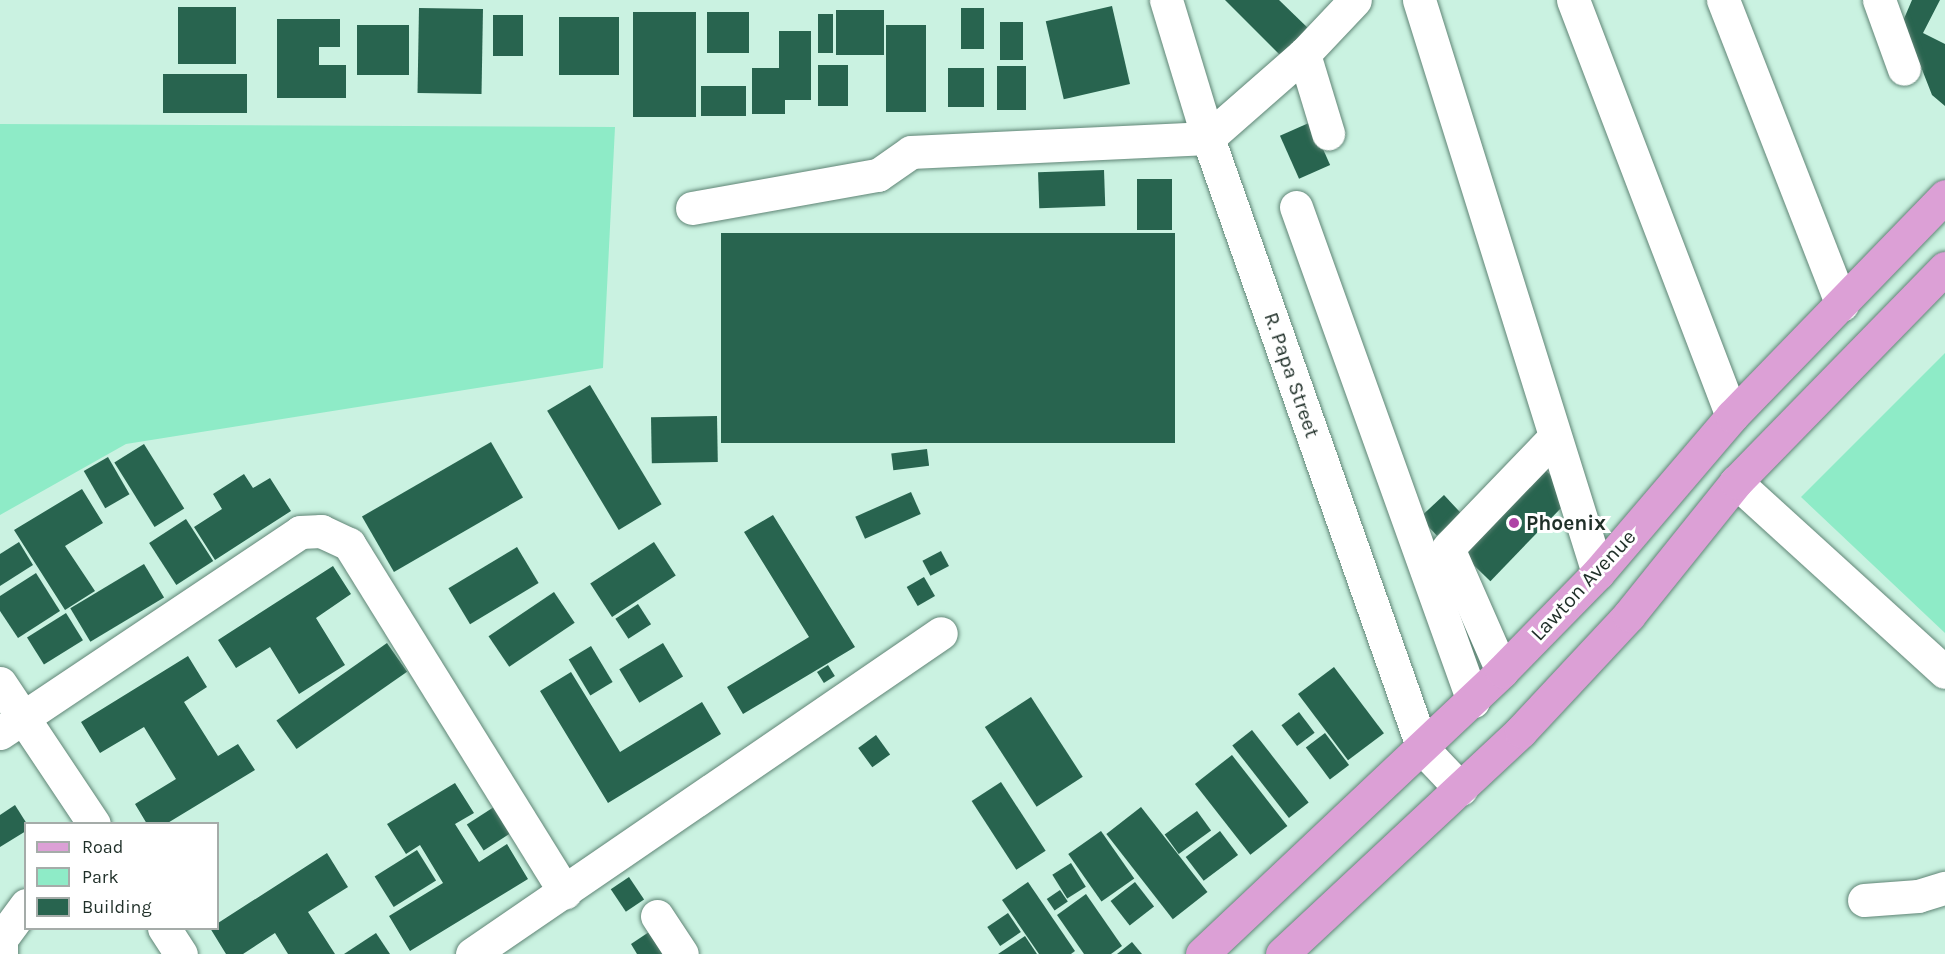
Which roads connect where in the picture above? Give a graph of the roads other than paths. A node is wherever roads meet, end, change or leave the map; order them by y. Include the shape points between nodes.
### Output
1 (1166, 0) edge
2 (1355, 0) edge
3 (1419, 0) edge
4 (1573, 0) edge
5 (1723, 0) edge
6 (1879, 0) edge
7 (1304, 54) junction
8 (1904, 69) dead end
9 (1328, 133) dead end
10 (1208, 138) junction
11 (1945, 196) edge
12 (1296, 207) dead end
13 (692, 208) dead end
14 (1945, 268) edge
15 (1842, 305) junction
16 (1732, 416) junction
17 (1554, 438) junction
18 (1736, 482) junction
19 (1598, 573) junction
20 (941, 633) dead end
21 (1502, 671) junction
22 (1945, 672) edge
23 (0, 684) edge
24 (1473, 701) junction
25 (11, 725) edge
26 (1423, 749) junction
27 (1461, 789) junction
28 (92, 822) edge
29 (1945, 888) edge
30 (565, 893) junction
31 (1864, 900) dead end
32 (24, 908) edge
33 (657, 916) dead end
34 (165, 930) edge
35 (1, 954) edge
36 (181, 954) edge
37 (472, 954) edge
38 (682, 954) edge
39 (1202, 954) edge
40 (1282, 954) edge

1 - 10 street, R. Papa Street
2 - 7 street
3 - 17 street
4 - 16 street
5 - 15 street
6 - 8 street
7 - 9 street
7 - 10 street
10 - 13 street via 910,152 878,175
10 - 26 street, R. Papa Street
11 - 15 main road, Lawton Avenue
12 - 24 street
14 - 18 main road
15 - 16 main road, Lawton Avenue
16 - 19 main road, Lawton Avenue
17 - 19 street
17 - 21 street via 1448,548
18 - 22 street
18 - 27 main road via 1629,615
19 - 21 main road, Lawton Avenue
20 - 30 street
21 - 24 main road, Lawton Avenue
23 - 25 street
24 - 26 main road, Lawton Avenue
25 - 28 street
25 - 30 street via 300,532 321,531 349,544
26 - 27 street
26 - 39 main road, Lawton Avenue
27 - 40 main road
29 - 31 street via 1918,896
30 - 37 street
32 - 35 street via 1,939
33 - 38 street
34 - 36 street

